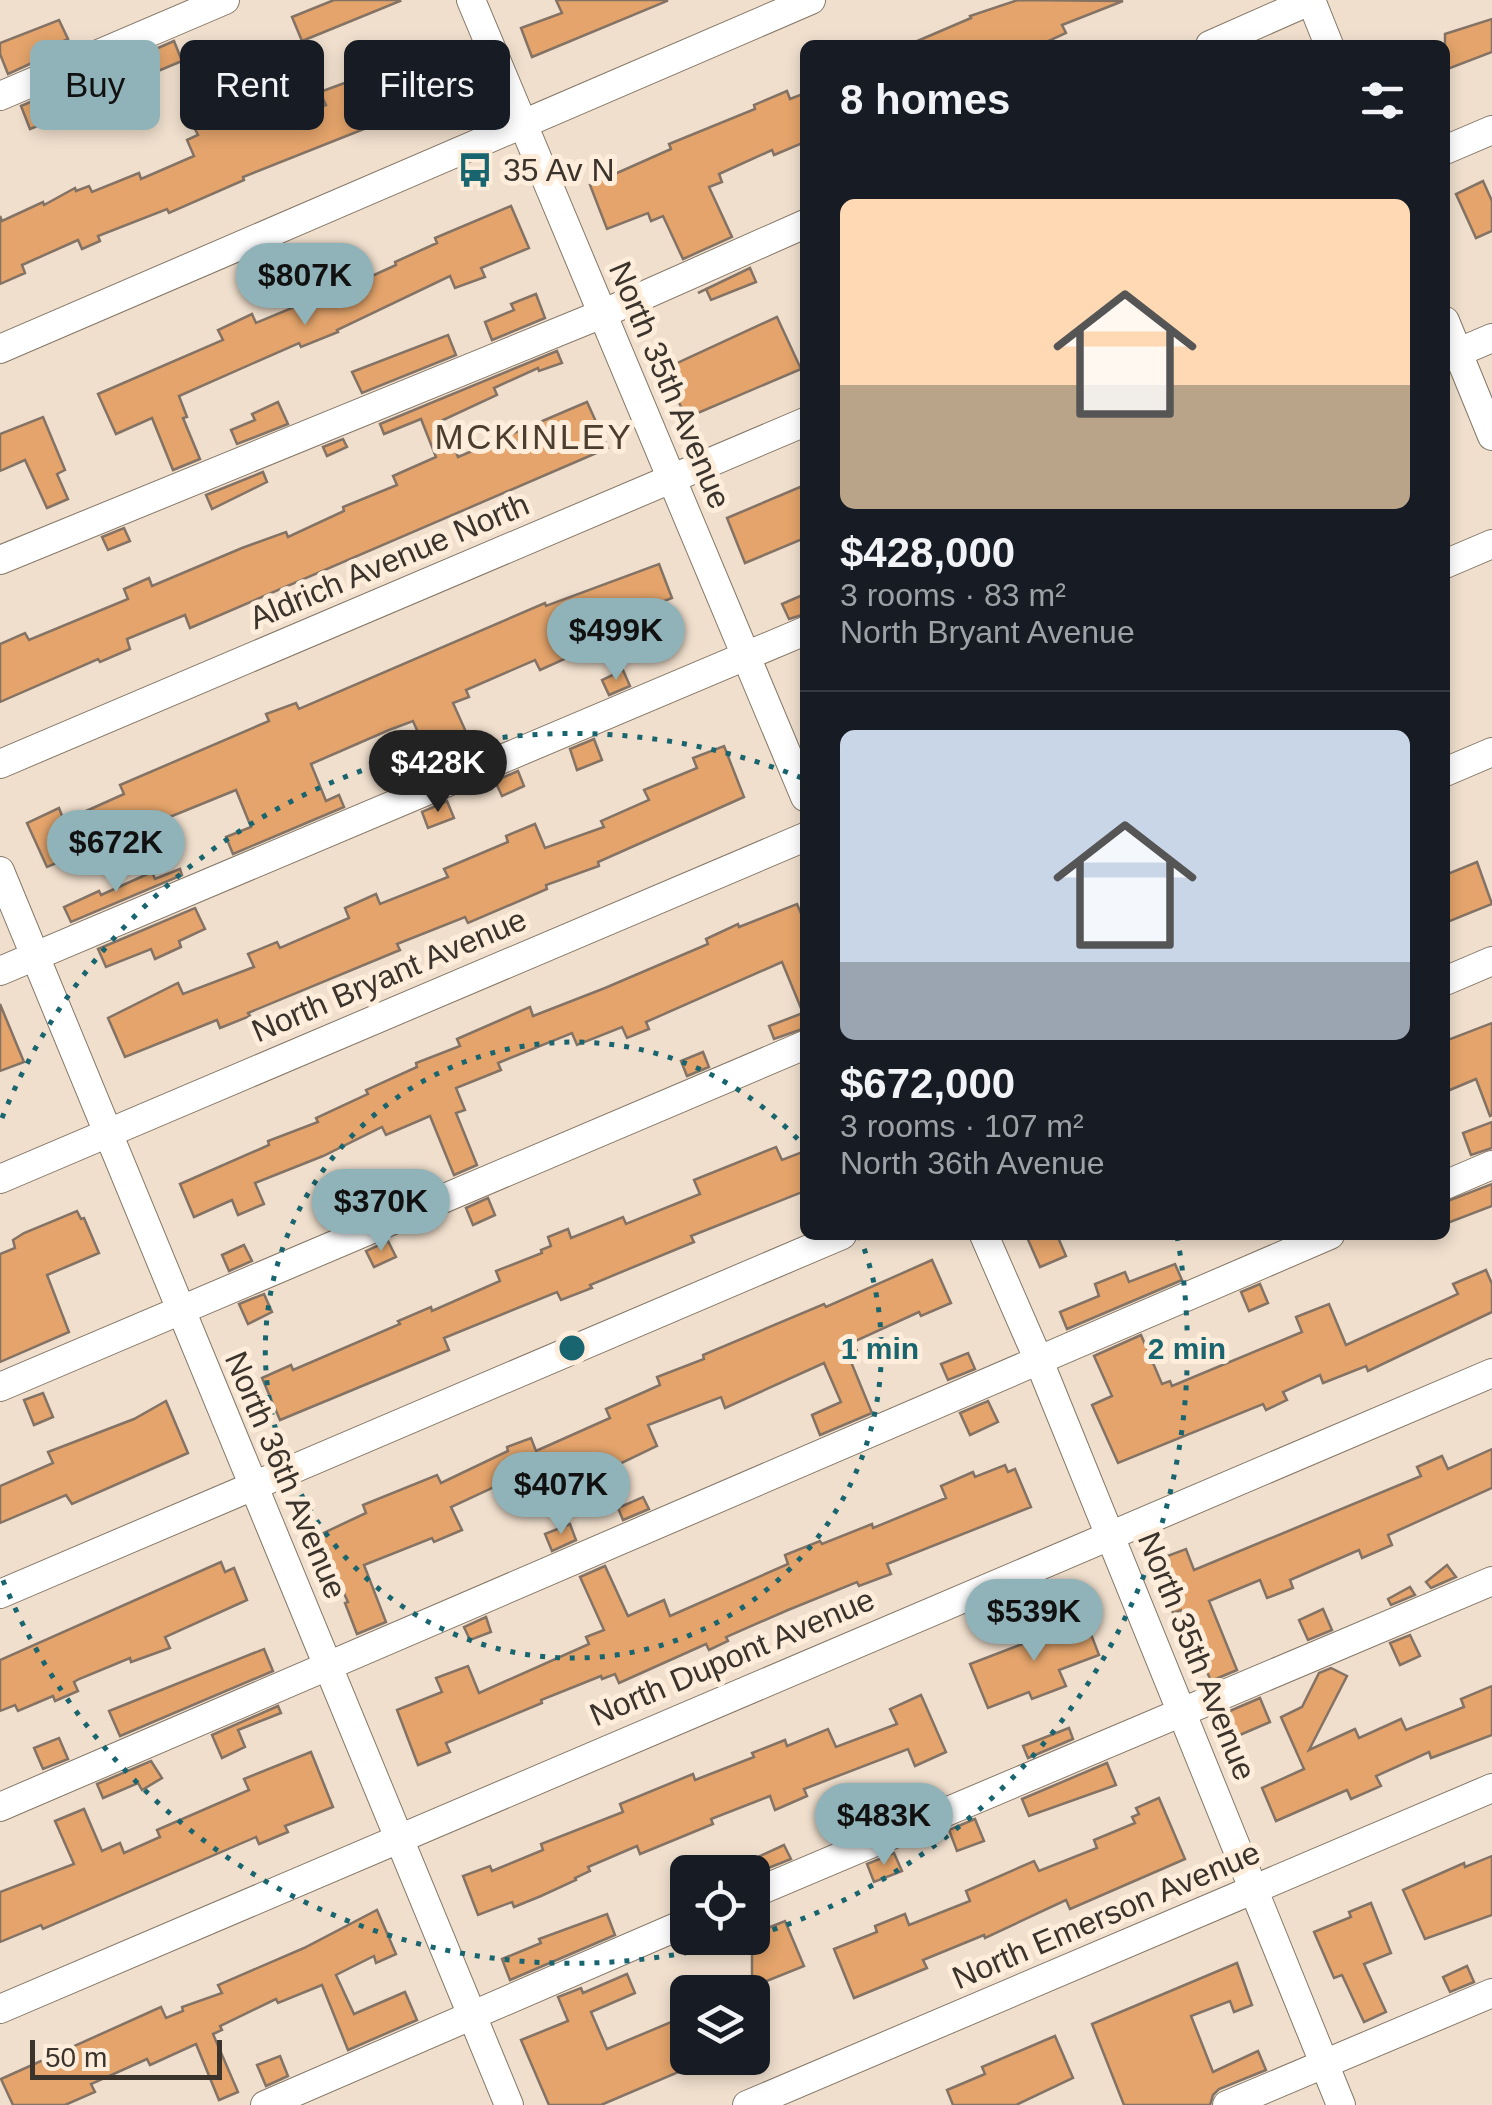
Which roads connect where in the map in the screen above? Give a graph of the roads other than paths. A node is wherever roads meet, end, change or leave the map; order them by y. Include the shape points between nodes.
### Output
1 (225, 0) edge
2 (471, 0) edge
3 (811, 0) edge
4 (1311, 0) edge
5 (1221, 40) edge
6 (1327, 40) edge
7 (0, 96) edge
8 (522, 124) junction
9 (1492, 130) edge
10 (1450, 148) edge
11 (800, 226) edge
12 (602, 314) junction
13 (1492, 338) edge
14 (0, 349) edge
15 (1452, 355) edge
16 (800, 424) edge
17 (1492, 436) edge
18 (672, 479) junction
19 (1492, 544) edge
20 (0, 560) edge
21 (1450, 562) edge
22 (800, 633) edge
23 (745, 656) junction
24 (1492, 752) edge
25 (0, 764) edge
26 (1450, 770) edge
27 (800, 784) edge
28 (800, 839) edge
29 (0, 871) edge
30 (33, 957) junction
31 (1492, 961) edge
32 (0, 971) edge
33 (1450, 978) edge
34 (800, 1047) edge
35 (108, 1133) junction
36 (1492, 1165) edge
37 (0, 1179) edge
38 (1450, 1183) edge
39 (830, 1240) edge
40 (986, 1240) edge
41 (1318, 1240) edge
42 (179, 1309) junction
43 (1038, 1361) junction
44 (1492, 1372) edge
45 (0, 1388) edge
46 (252, 1485) junction
47 (1110, 1535) junction
48 (1492, 1581) edge
49 (0, 1594) edge
50 (326, 1665) junction
51 (1182, 1712) junction
52 (1492, 1788) edge
53 (0, 1808) edge
54 (398, 1838) junction
55 (770, 1886) edge
56 (1254, 1890) junction
57 (670, 1930) edge
58 (1492, 1993) edge
59 (0, 2009) edge
60 (471, 2014) junction
61 (1324, 2064) junction
62 (265, 2105) edge
63 (509, 2105) edge
64 (747, 2105) edge
65 (1227, 2105) edge
66 (1341, 2105) edge

1 - 7 street
2 - 8 street, North 35th Avenue
3 - 8 street
4 - 5 street
4 - 6 street
8 - 12 street, North 35th Avenue
8 - 14 street
9 - 10 street
11 - 12 street
12 - 18 street, North 35th Avenue
12 - 20 street
13 - 15 street
15 - 17 street
16 - 18 street, Aldrich Avenue North
18 - 23 street, North 35th Avenue
18 - 25 street, Aldrich Avenue North
19 - 21 street
22 - 23 street
23 - 27 street, North 35th Avenue
23 - 30 street
24 - 26 street
28 - 35 street, North Bryant Avenue
29 - 30 street, North 36th Avenue
30 - 32 street
30 - 35 street, North 36th Avenue
31 - 33 street
34 - 42 street
35 - 37 street, North Bryant Avenue
35 - 42 street, North 36th Avenue
36 - 38 street
39 - 46 street
40 - 43 street, North 35th Avenue
41 - 43 street
42 - 45 street
42 - 46 street, North 36th Avenue
43 - 47 street, North 35th Avenue
43 - 50 street
44 - 47 street, North Dupont Avenue
46 - 49 street
46 - 50 street, North 36th Avenue
47 - 51 street, North 35th Avenue
47 - 54 street, North Dupont Avenue
48 - 51 street
50 - 53 street
50 - 54 street, North 36th Avenue
51 - 55 street
51 - 56 street, North 35th Avenue
52 - 56 street, North Emerson Avenue
54 - 59 street, North Dupont Avenue
54 - 60 street, North 36th Avenue
56 - 61 street, North 35th Avenue
56 - 64 street, North Emerson Avenue
57 - 60 street
58 - 61 street
60 - 62 street
60 - 63 street, North 36th Avenue
61 - 65 street
61 - 66 street, North 35th Avenue

